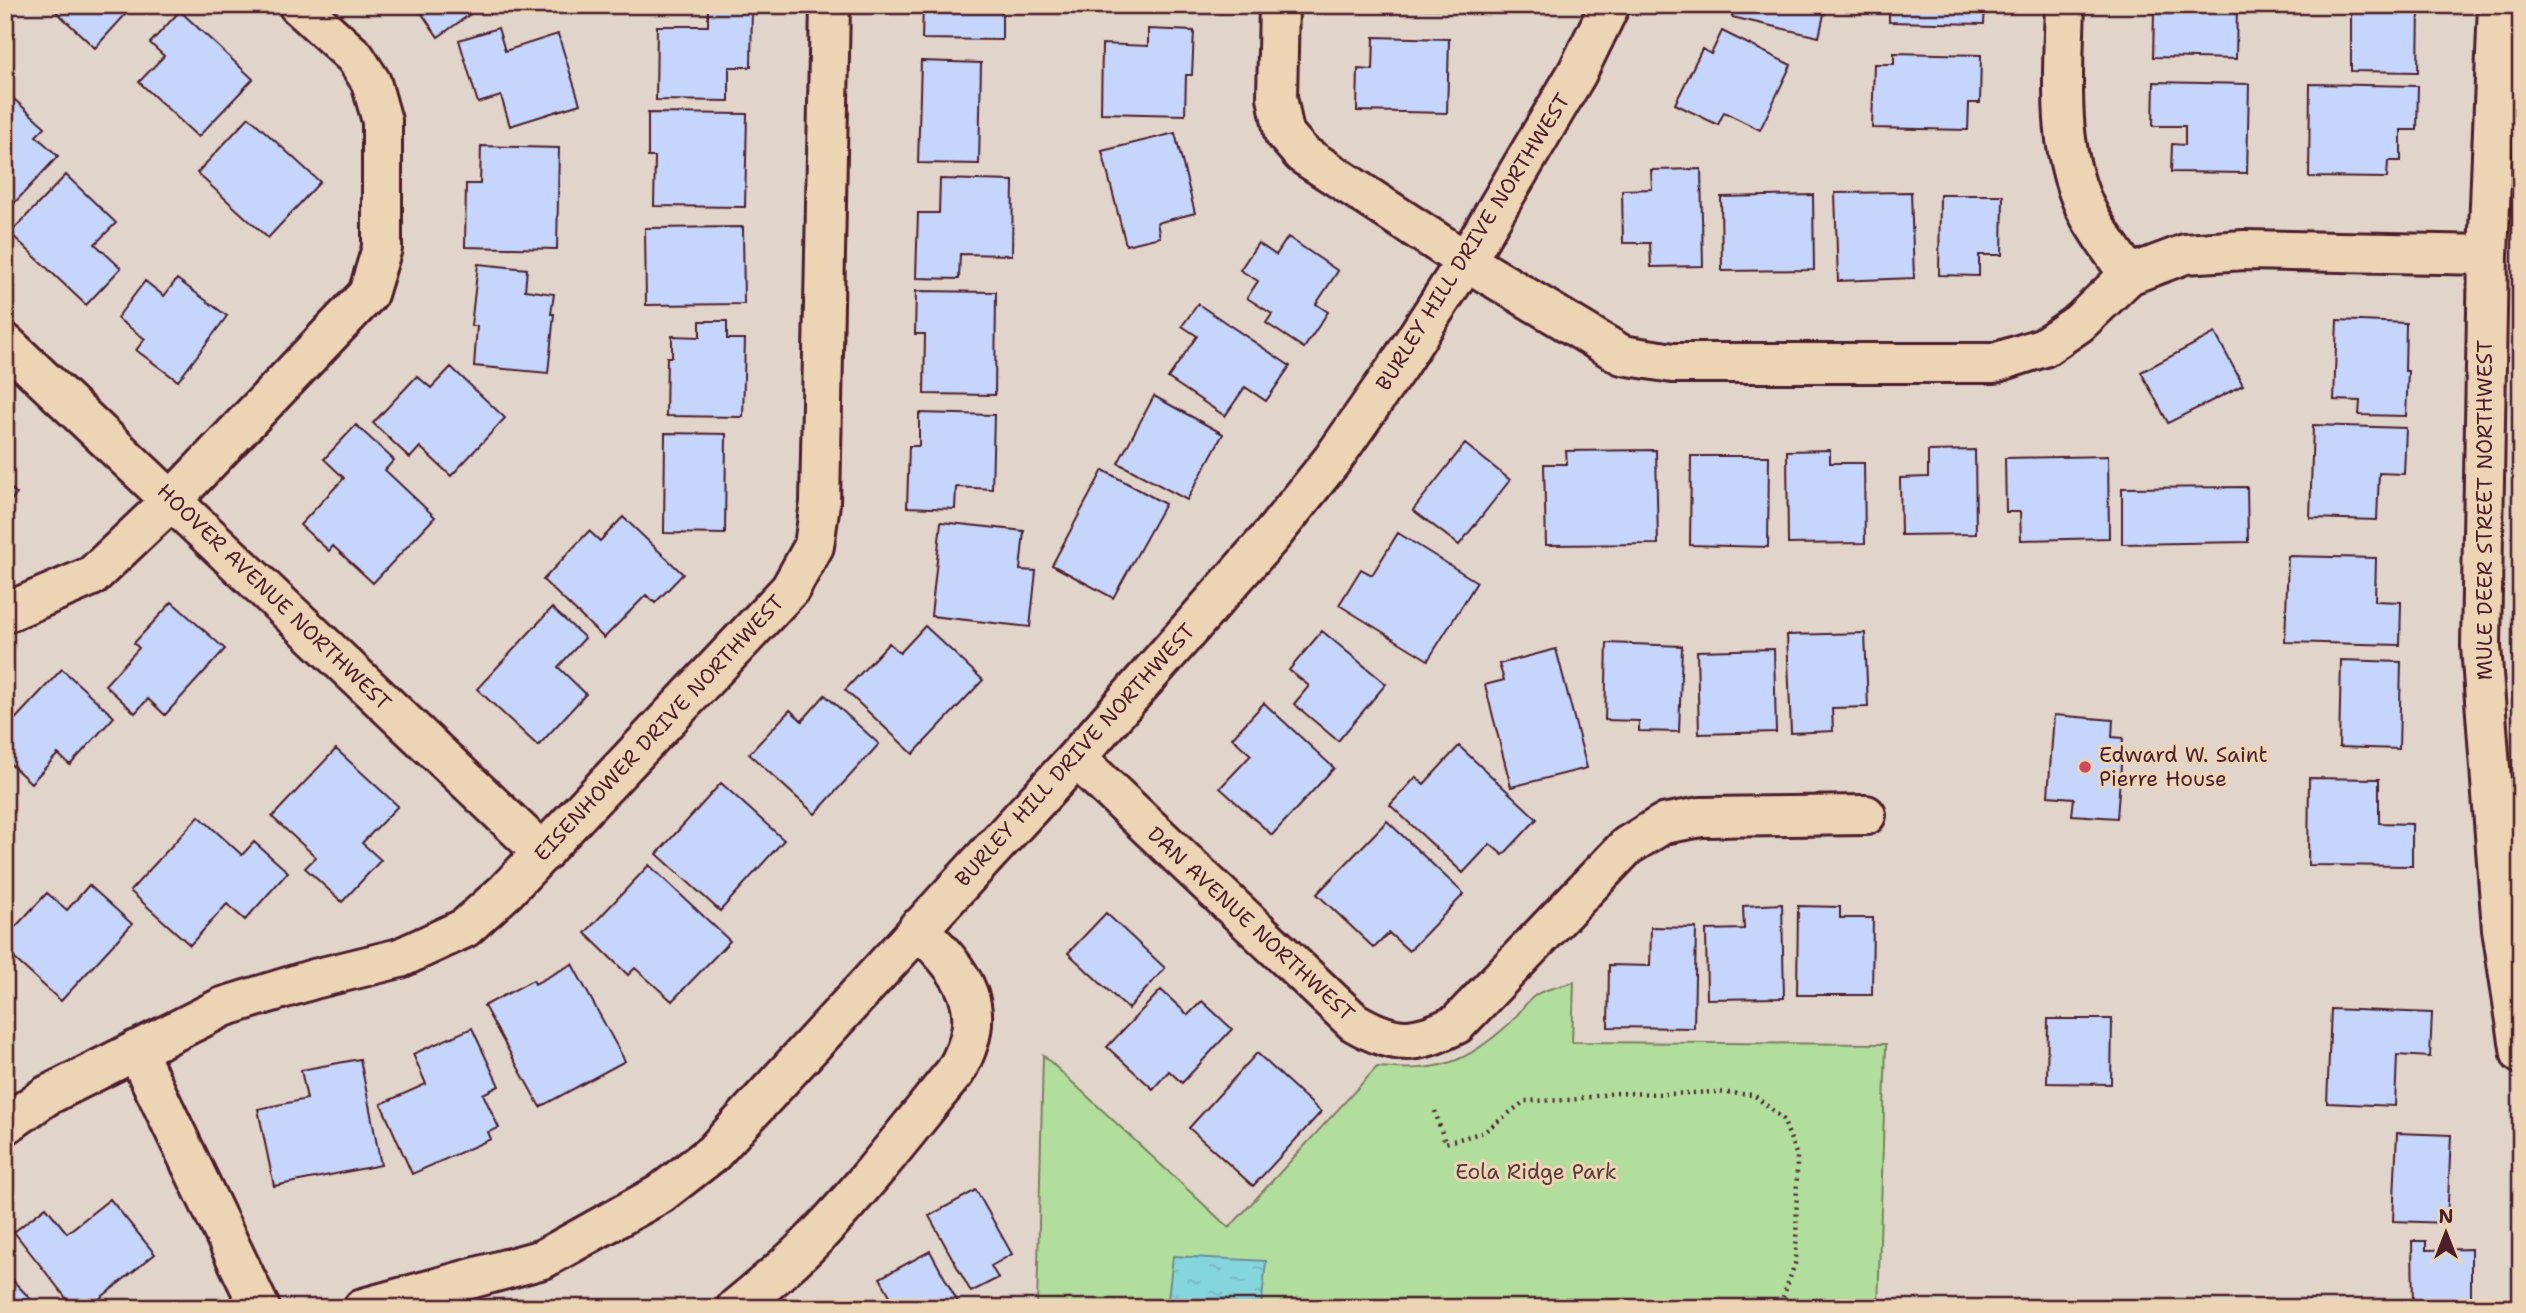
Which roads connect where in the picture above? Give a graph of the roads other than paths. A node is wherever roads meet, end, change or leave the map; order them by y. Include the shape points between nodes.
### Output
1 (299, 5) edge
2 (830, 5) edge
3 (1279, 5) edge
4 (1610, 5) edge
5 (2065, 5) edge
6 (2498, 5) edge
7 (2488, 256) junction
8 (1466, 261) junction
9 (2129, 275) junction
10 (5, 343) edge
11 (173, 500) junction
12 (5, 613) edge
13 (1076, 758) junction
14 (1866, 815) dead end
15 (542, 853) junction
16 (918, 928) junction
17 (136, 1050) junction
18 (2521, 1054) edge
19 (5, 1125) edge
20 (260, 1308) edge
21 (363, 1308) edge
22 (736, 1308) edge

1 - 11 street via 355,57 371,82 382,121 382,248 368,294
2 - 15 street, EISENHOWER DRIVE NORTHWEST via 820,503 814,546 790,589
3 - 8 street via 1277,97 1283,133 1302,154
4 - 8 street, BURLEY HILL DRIVE NORTHWEST via 1577,73
5 - 9 street via 2062,90 2070,167 2089,216
6 - 7 street, MULE DEER STREET NORTHWEST
7 - 9 street via 2244,250 2185,254
7 - 18 street, MULE DEER STREET NORTHWEST via 2481,646 2502,929
8 - 9 street via 1622,355 1673,363 1994,363 2044,347 2079,323
8 - 13 street, BURLEY HILL DRIVE NORTHWEST via 1333,459
10 - 11 street, HOOVER AVENUE NORTHWEST
11 - 12 street via 92,576
11 - 15 street, HOOVER AVENUE NORTHWEST
13 - 14 street, DAN AVENUE NORTHWEST via 1354,1022 1378,1036 1400,1040 1430,1038 1457,1024 1626,846 1663,824 1701,817
13 - 16 street, BURLEY HILL DRIVE NORTHWEST
15 - 17 street, EISENHOWER DRIVE NORTHWEST via 465,928 400,958 223,1007
16 - 21 street, BURLEY HILL DRIVE NORTHWEST via 713,1153 660,1194 542,1259
16 - 22 street via 964,981 972,1009 965,1055 816,1237
17 - 19 street, EISENHOWER DRIVE NORTHWEST via 46,1096
17 - 20 street

